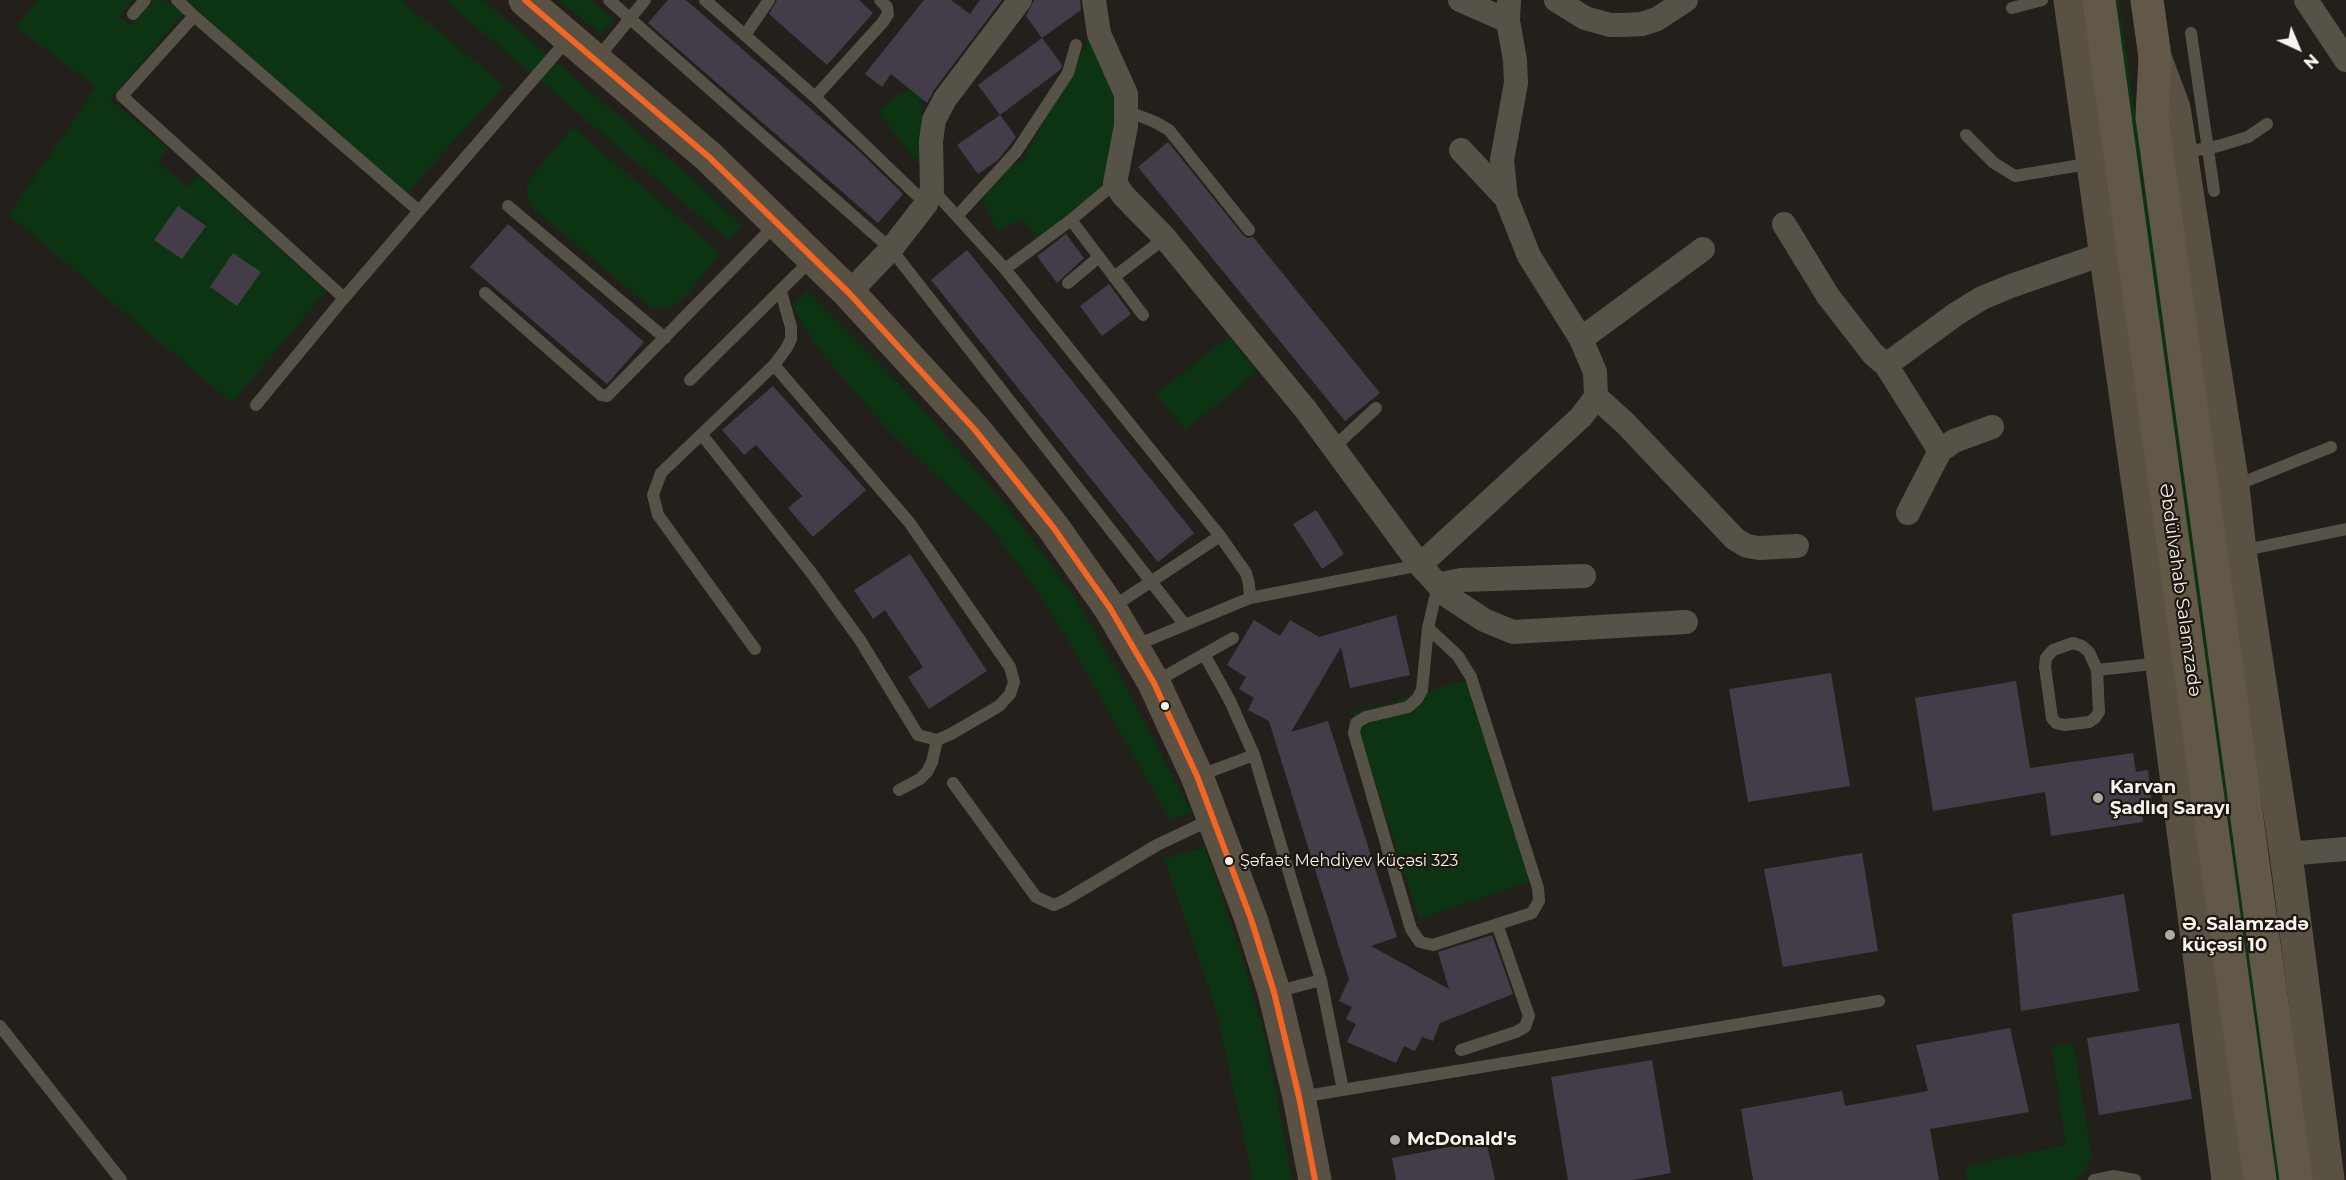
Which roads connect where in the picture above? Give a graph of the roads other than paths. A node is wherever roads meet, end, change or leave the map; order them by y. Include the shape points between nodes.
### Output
1 (145, 0) edge
2 (177, 0) edge
3 (525, 0) edge
4 (609, 0) edge
5 (645, 0) edge
6 (705, 0) edge
7 (769, 0) edge
8 (880, 0) edge
9 (1020, 0) edge
10 (1094, 0) edge
11 (1460, 0) edge
12 (1556, 0) edge
13 (1686, 0) edge
14 (2042, 0) edge
15 (2070, 0) edge
16 (2099, 0) edge
17 (2147, 0) edge
18 (2306, 0) edge
19 (2012, 8) dead end
20 (1508, 11) edge
21 (133, 14) dead end
22 (194, 16) junction
23 (631, 18) junction
24 (2191, 33) dead end
25 (745, 35) junction
26 (570, 38) junction
27 (1076, 45) dead end
28 (2155, 57) junction
29 (597, 60) junction
30 (2346, 60) edge
31 (815, 97) junction
32 (1127, 111) junction
33 (2267, 124) dead end
34 (1966, 135) dead end
35 (1461, 150) dead end
36 (2194, 151) junction
37 (2094, 163) junction
38 (1115, 183) junction
39 (2214, 191) dead end
40 (929, 196) junction
41 (1506, 198) junction
42 (508, 206) dead end
43 (419, 211) junction
44 (958, 215) junction
45 (1071, 220) junction
46 (778, 222) junction
47 (1784, 224) dead end
48 (1249, 230) dead end
49 (1165, 238) junction
50 (891, 249) junction
51 (1703, 249) dead end
52 (2106, 253) junction
53 (814, 257) junction
54 (1099, 257) junction
55 (1005, 269) junction
56 (1114, 277) junction
57 (1068, 283) dead end
58 (781, 292) junction
59 (485, 293) dead end
60 (849, 293) junction
61 (344, 298) junction
62 (1143, 315) dead end
63 (664, 338) junction
64 (1581, 339) junction
65 (774, 365) junction
66 (1886, 365) junction
67 (690, 380) dead end
68 (1596, 397) junction
69 (256, 405) dead end
70 (1376, 408) dead end
71 (1992, 427) dead end
72 (702, 435) junction
73 (1334, 447) junction
74 (2331, 447) dead end
75 (1940, 451) junction
76 (2233, 486) junction
77 (1908, 513) dead end
78 (2346, 529) edge
79 (1220, 536) junction
80 (1797, 546) dead end
81 (2240, 551) junction
82 (1420, 565) junction
83 (1584, 576) dead end
84 (1151, 581) junction
85 (1438, 585) junction
86 (1250, 598) junction
87 (1110, 608) junction
88 (1686, 622) dead end
89 (1185, 624) junction
90 (1428, 628) junction
91 (1233, 638) dead end
92 (1133, 647) junction
93 (755, 649) dead end
94 (1204, 654) junction
95 (2162, 663) junction
96 (2097, 670) junction
97 (1154, 683) junction
98 (937, 740) junction
99 (1254, 755) junction
100 (1197, 776) junction
101 (953, 783) dead end
102 (899, 790) dead end
103 (1214, 818) junction
104 (2346, 849) edge
105 (2286, 854) junction
106 (1497, 924) junction
107 (1321, 980) junction
108 (1274, 992) junction
109 (1880, 1002) dead end
110 (0, 1026) edge
111 (1461, 1050) dead end
112 (1343, 1090) junction
113 (1299, 1097) junction
114 (121, 1180) edge
115 (1315, 1180) edge
116 (2094, 1180) edge
117 (2135, 1180) edge
118 (2228, 1180) edge
119 (2260, 1180) edge
120 (2296, 1180) edge
121 (2328, 1180) edge

1 - 21 lane
2 - 22 lane
3 - 26 main road
4 - 23 lane
5 - 23 lane
6 - 25 lane
7 - 25 lane
8 - 31 lane via 888,14 883,22
9 - 40 street via 945,99 934,120
10 - 32 street via 1100,34 1126,94
11 - 20 street
12 - 13 street via 1585,18 1623,25 1657,19
14 - 19 lane
15 - 37 main road, Əbdülvahab Salamzadə
16 - 119 main road, Əbdülvahab Salamzadə
17 - 28 main road, Əbdülvahab Salamzadə
18 - 30 street
20 - 41 street via 1516,83 1502,160
22 - 43 lane
22 - 61 lane via 122,96
23 - 29 lane
23 - 50 lane
24 - 36 lane
25 - 31 lane
26 - 29 main road
26 - 43 lane
27 - 44 lane via 1068,73 1016,152
28 - 36 main road, Əbdülvahab Salamzadə
28 - 120 main road, Əbdülvahab Salamzadə via 2152,117
29 - 46 main road
31 - 40 lane
32 - 38 street
32 - 48 lane via 1169,130
33 - 36 lane via 2248,137
34 - 37 lane via 1994,163 2015,176
35 - 41 street
36 - 39 lane
36 - 76 main road, Əbdülvahab Salamzadə
37 - 52 main road, Əbdülvahab Salamzadə
38 - 45 lane
38 - 49 street
40 - 44 lane
40 - 50 street
41 - 64 street via 1529,256
42 - 63 lane
43 - 61 lane
44 - 55 lane
45 - 54 lane
45 - 55 lane
46 - 53 main road
46 - 63 lane
47 - 66 street via 1828,296 1872,354
49 - 56 lane
49 - 73 street
50 - 60 street
50 - 84 lane
51 - 64 street
52 - 66 street via 1982,298
52 - 95 main road, Əbdülvahab Salamzadə
53 - 58 lane
53 - 60 main road
54 - 56 lane
54 - 57 lane
55 - 79 lane
56 - 62 lane
58 - 65 lane via 791,339
58 - 67 lane
59 - 63 lane via 601,395 607,396
60 - 87 main road via 975,430 1053,527
61 - 69 lane
64 - 68 street via 1595,372
65 - 72 lane
65 - 98 lane via 909,522 1010,667 1014,682 999,706
66 - 75 street
68 - 80 street via 1735,539 1759,548
68 - 82 street via 1581,417
70 - 73 lane
71 - 75 street via 1954,441
72 - 93 lane via 661,473 653,495 658,515
72 - 98 lane via 860,640 918,735
73 - 82 street
74 - 76 lane
75 - 77 street
76 - 81 main road, Əbdülvahab Salamzadə
78 - 81 lane
79 - 84 lane
79 - 86 lane via 1246,573
81 - 105 main road, Əbdülvahab Salamzadə
82 - 85 street
82 - 86 lane
83 - 85 street via 1461,580
84 - 87 lane
84 - 89 lane
85 - 88 street via 1484,620 1513,632
85 - 90 lane
86 - 89 lane
87 - 92 main road
89 - 92 lane
90 - 106 lane via 1458,657 1471,677 1539,888 1539,901 1532,913
90 - 106 lane via 1422,690 1417,699 1408,707 1366,717 1356,723 1354,733 1411,929 1420,942 1433,945
91 - 94 lane
92 - 97 main road
94 - 97 lane
94 - 99 lane
95 - 96 lane
95 - 118 main road, Əbdülvahab Salamzadə
96 - 96 lane via 2096,718 2089,722 2056,723 2052,718 2046,658 2053,650 2073,643 2089,652
97 - 100 main road
98 - 102 lane via 927,772
99 - 100 lane
99 - 107 lane
100 - 103 main road
101 - 103 lane via 1036,897 1054,905 1157,845
103 - 108 main road
104 - 105 street
105 - 121 main road, Əbdülvahab Salamzadə
106 - 111 lane via 1529,1016 1525,1027 1516,1032
107 - 108 lane
107 - 112 lane
108 - 113 main road
109 - 112 lane
110 - 114 lane
112 - 113 lane
113 - 115 main road
116 - 117 lane via 2113,1176

